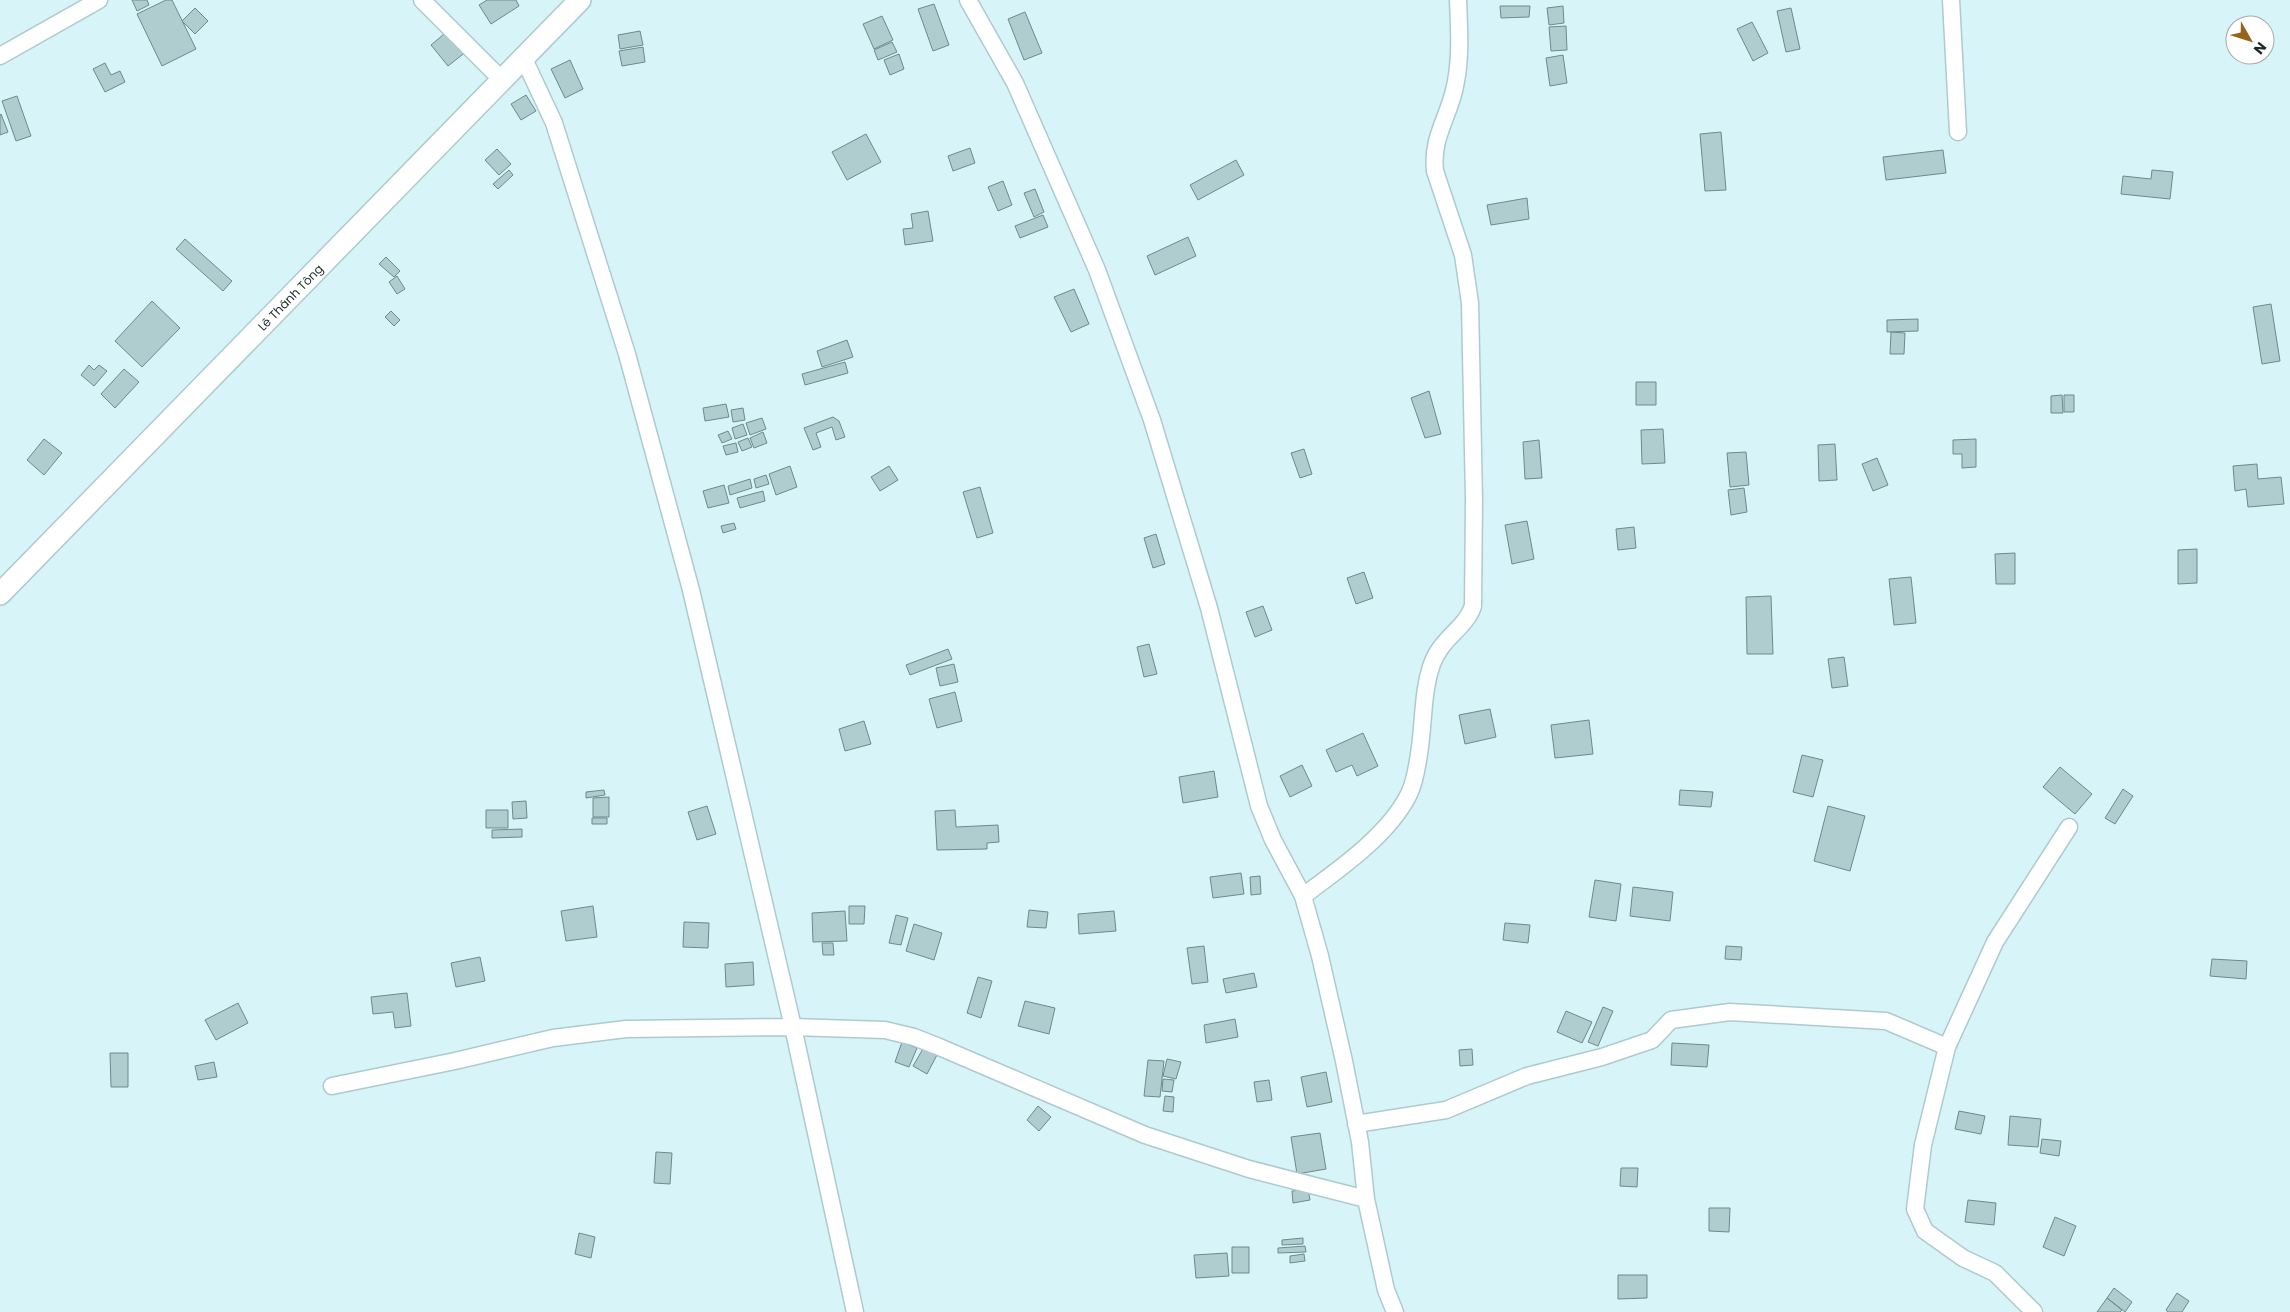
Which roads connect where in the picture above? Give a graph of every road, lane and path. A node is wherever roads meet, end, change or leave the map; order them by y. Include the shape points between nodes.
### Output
1 (99, 0) edge
2 (422, 0) edge
3 (580, 0) edge
4 (968, 0) edge
5 (1458, 0) edge
6 (1951, 0) edge
7 (0, 56) edge
8 (524, 59) junction
9 (503, 81) junction
10 (1958, 132) dead end
11 (0, 594) edge
12 (2068, 827) dead end
13 (1303, 896) junction
14 (793, 1027) junction
15 (1947, 1047) junction
16 (332, 1086) dead end
17 (1356, 1124) junction
18 (1366, 1199) junction
19 (855, 1312) edge
20 (1395, 1312) edge
21 (2034, 1312) edge

1 - 7 street
2 - 9 street
3 - 8 street, Lê Thánh Tông
4 - 13 street via 1015,83 1100,279 1152,420 1190,543 1260,806 1273,840
5 - 13 street via 1457,80 1434,144 1433,157 1462,255 1470,303 1473,606 1467,618 1445,640 1432,662 1427,679 1416,773 1409,794 1394,818 1352,860
6 - 10 street
8 - 9 street, Lê Thánh Tông
8 - 14 street via 554,124 627,354 691,590
9 - 11 street, Lê Thánh Tông
12 - 15 street via 1995,942
13 - 17 street via 1320,956
14 - 16 street via 592,1032
14 - 18 street via 885,1030 914,1037 1145,1135 1249,1169
14 - 19 street
15 - 17 street via 1886,1022 1730,1012 1671,1020 1652,1040 1527,1076 1446,1110
15 - 21 street via 1923,1145 1915,1209 1925,1231 1963,1258 1995,1273
17 - 18 street
18 - 20 street via 1386,1290

